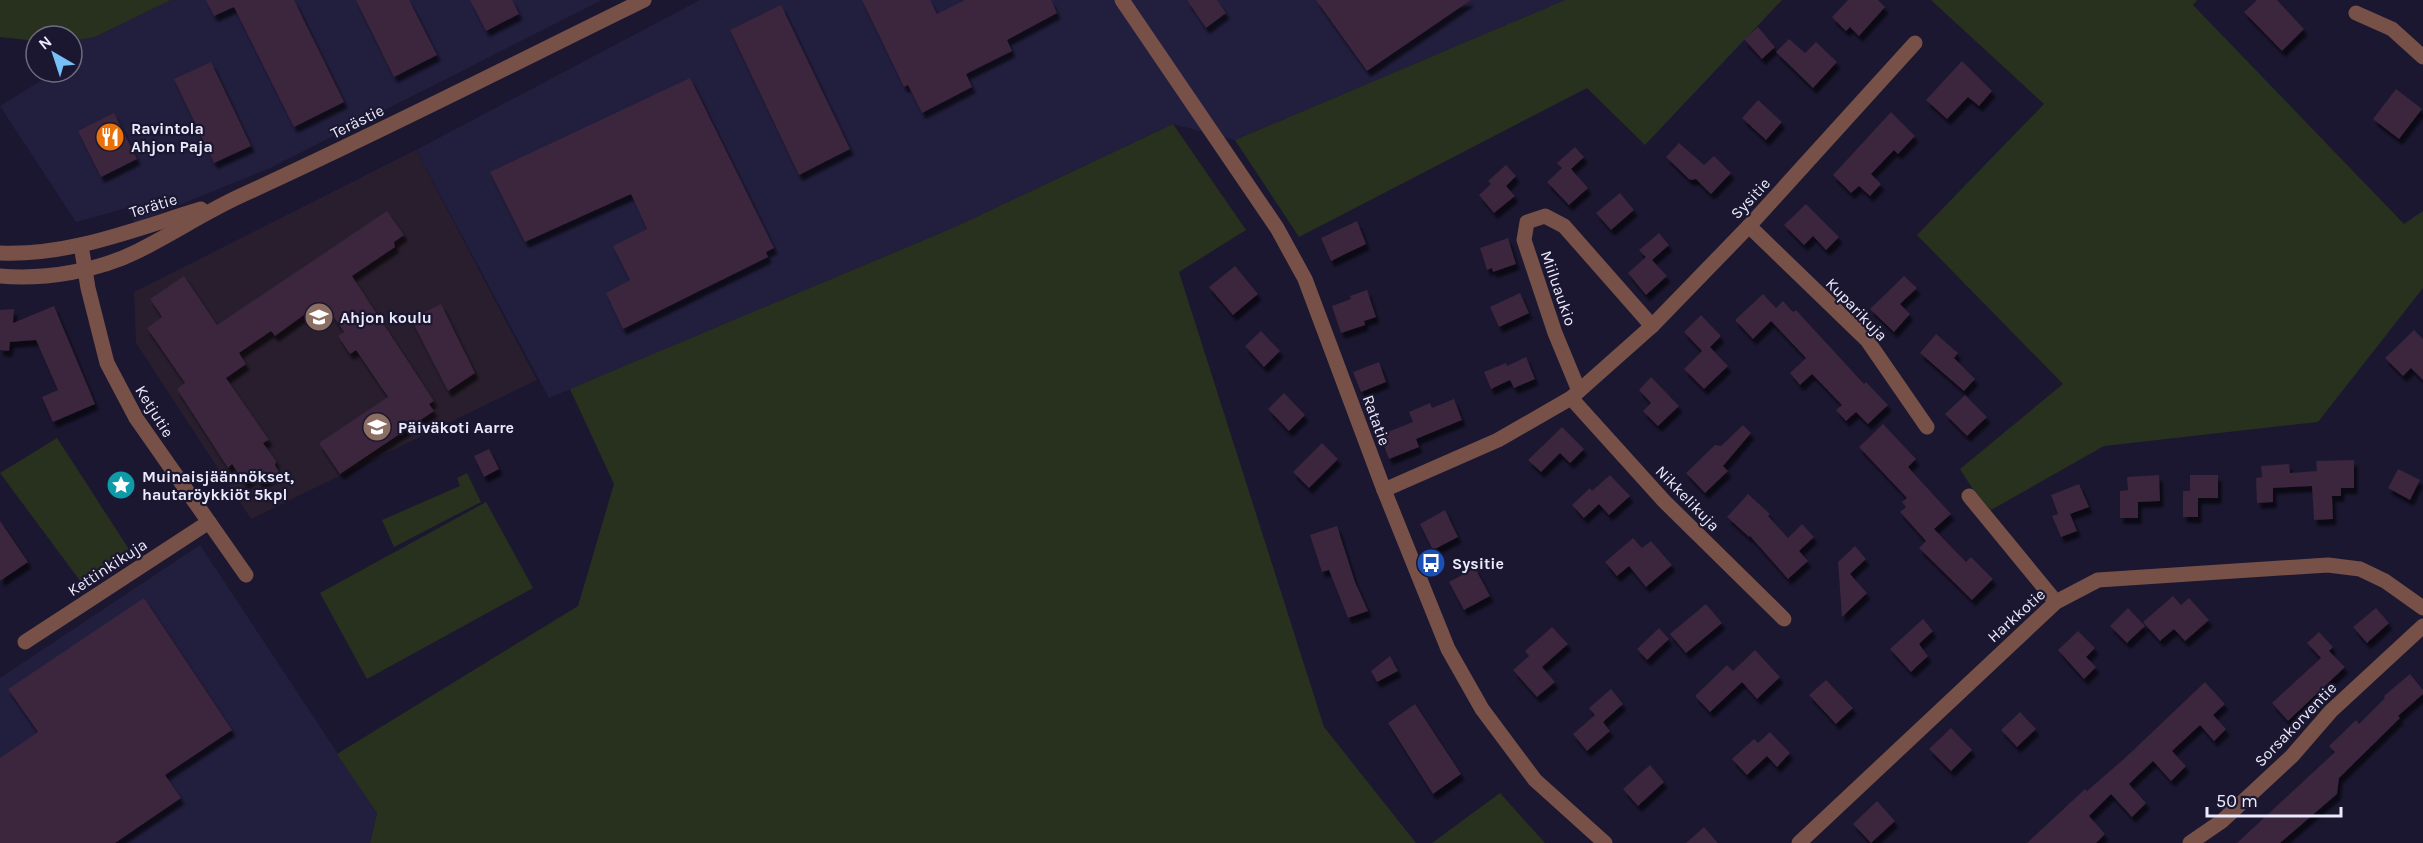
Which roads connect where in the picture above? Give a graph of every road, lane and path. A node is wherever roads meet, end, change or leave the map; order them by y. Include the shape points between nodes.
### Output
1 (644, 0) edge
2 (1122, 0) edge
3 (2356, 13) dead end
4 (1915, 43) dead end
5 (2423, 57) edge
6 (235, 198) junction
7 (1749, 226) junction
8 (81, 245) junction
9 (0, 253) edge
10 (85, 269) junction
11 (0, 276) edge
12 (1652, 326) junction
13 (1575, 394) junction
14 (1927, 427) dead end
15 (1384, 490) junction
16 (1969, 496) dead end
17 (209, 522) junction
18 (246, 575) dead end
19 (2056, 602) junction
20 (2423, 608) edge
21 (1784, 619) dead end
22 (2423, 626) edge
23 (25, 642) dead end
24 (1605, 843) edge
25 (1798, 843) edge
26 (2190, 843) edge

1 - 6 street, Terästie
2 - 15 street, Ratatie via 1277,228 1305,279
3 - 5 street via 2392,29
4 - 7 street, Sysitie
6 - 8 street, Terätie
6 - 10 street, Terästie via 135,252
7 - 12 street, Sysitie
7 - 14 street, Kuparikuja via 1867,340
8 - 9 street, Terätie via 48,252
8 - 10 street, Ketjutie
10 - 11 street, Terästie
10 - 17 street, Ketjutie via 107,363 136,418
12 - 13 street, Sysitie
12 - 13 street, Miiluaukio via 1564,226 1545,216 1527,222 1524,240
13 - 15 street, Sysitie via 1498,440
13 - 21 street, Nikkelikuja via 1664,501
15 - 24 street, Ratatie via 1448,649 1482,709 1535,780
16 - 19 street
17 - 18 street, Ketjutie
17 - 23 street, Kettinkikuja
19 - 20 street, Harkkotie via 2098,580 2328,565 2360,569
19 - 25 street, Harkkotie
22 - 26 street, Sorsakorventie via 2331,711 2292,756 2222,821

